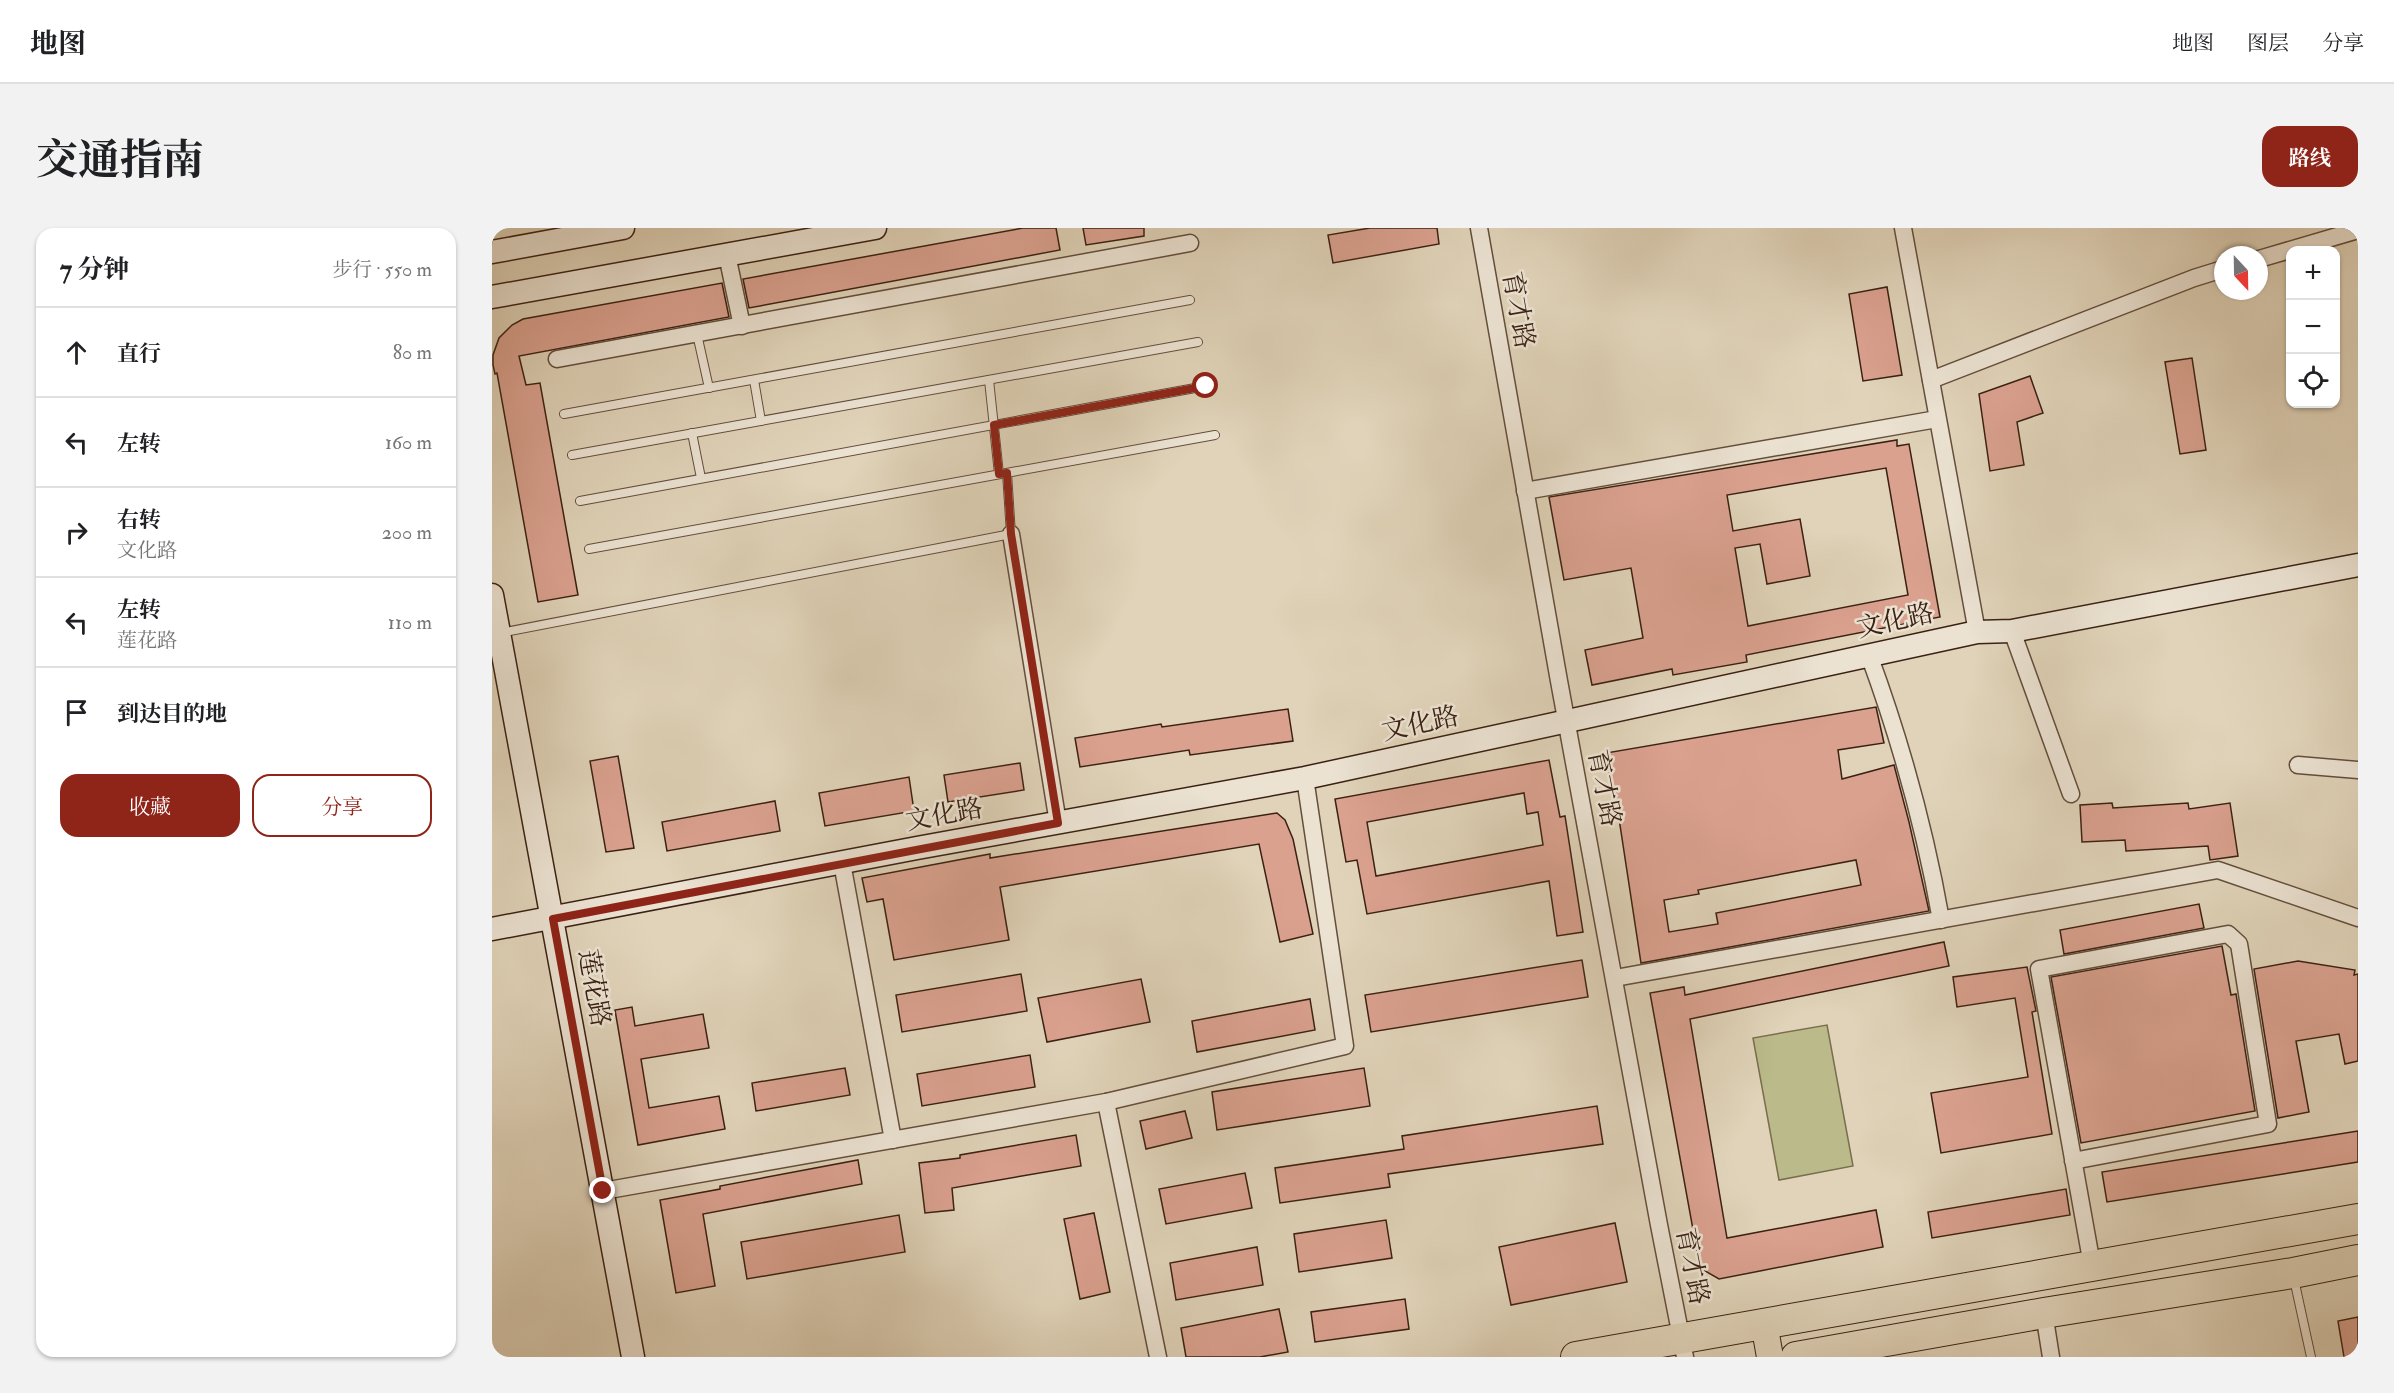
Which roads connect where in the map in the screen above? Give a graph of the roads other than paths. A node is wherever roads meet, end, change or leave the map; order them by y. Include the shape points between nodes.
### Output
1 (623, 228) edge
2 (875, 228) edge
3 (1479, 228) edge
4 (1903, 228) edge
5 (2347, 231) edge
6 (1190, 243) dead end
7 (492, 252) edge
8 (727, 255) junction
9 (2268, 256) edge
10 (2214, 272) edge
11 (492, 297) edge
12 (1190, 300) dead end
13 (742, 326) junction
14 (697, 334) junction
15 (1198, 342) dead end
16 (557, 359) dead end
17 (754, 380) junction
18 (988, 380) junction
19 (1931, 381) junction
20 (1206, 386) dead end
21 (709, 388) junction
22 (564, 414) dead end
23 (1937, 419) junction
24 (761, 421) junction
25 (994, 425) junction
26 (692, 434) junction
27 (1215, 435) dead end
28 (572, 456) dead end
29 (1003, 474) junction
30 (701, 478) junction
31 (1526, 491) junction
32 (580, 501) dead end
33 (1011, 534) junction
34 (589, 549) dead end
35 (2358, 565) edge
36 (492, 595) edge
37 (2012, 631) junction
38 (1977, 632) junction
39 (500, 633) junction
40 (1869, 655) junction
41 (1567, 720) junction
42 (2298, 765) dead end
43 (2358, 770) edge
44 (1305, 778) junction
45 (2072, 794) dead end
46 (1058, 823) junction
47 (842, 863) junction
48 (2358, 918) edge
49 (553, 919) junction
50 (1941, 920) junction
51 (492, 929) edge
52 (1615, 978) junction
53 (1106, 1102) junction
54 (893, 1140) junction
55 (2073, 1161) junction
56 (603, 1191) junction
57 (2358, 1219) edge
58 (2358, 1260) edge
59 (2092, 1265) junction
60 (2293, 1273) junction
61 (2044, 1313) junction
62 (1764, 1323) junction
63 (1683, 1347) edge
64 (1623, 1353) edge
65 (633, 1357) edge
66 (1158, 1357) edge
67 (1576, 1357) edge
68 (1770, 1357) edge
69 (1796, 1357) edge
70 (2051, 1357) edge
71 (2311, 1357) edge

1 - 7 street
2 - 8 street
3 - 31 street, 育才路
4 - 19 street
5 - 9 street
6 - 13 street
8 - 11 street
8 - 13 street
10 - 19 street
12 - 17 lane
13 - 14 street
14 - 16 street
14 - 21 lane
15 - 18 lane
17 - 21 lane
17 - 24 lane
18 - 24 lane
18 - 25 lane
19 - 23 street
20 - 25 lane
21 - 22 lane
23 - 31 street
23 - 38 street
24 - 26 lane
25 - 29 lane
25 - 30 lane
26 - 28 lane
26 - 30 lane
27 - 29 lane
29 - 33 lane
29 - 34 lane
30 - 32 lane
31 - 41 street, 育才路
33 - 39 lane
33 - 46 street
35 - 37 street, 文化路
36 - 39 street, 莲花路
37 - 38 street, 文化路
37 - 45 street
38 - 40 street, 文化路
39 - 49 street, 莲花路
40 - 41 street, 文化路
40 - 50 street via 1906,762
41 - 44 street, 文化路
41 - 52 street, 育才路
42 - 43 street
44 - 46 street, 文化路
44 - 53 street via 1345,1046
46 - 47 street, 文化路
47 - 49 street, 文化路
47 - 54 street
48 - 50 street via 2218,870
49 - 51 street, 文化路
49 - 56 street, 莲花路
50 - 52 street
52 - 63 street, 育才路
53 - 54 street
53 - 66 street
54 - 56 street
55 - 55 street via 2268,1124 2239,944 2228,934 2039,969
55 - 59 street
56 - 65 street, 莲花路
57 - 59 highway
58 - 60 highway
59 - 62 highway
60 - 61 highway
60 - 71 lane
61 - 69 highway
61 - 70 street
62 - 63 highway
62 - 68 main road
63 - 64 highway
64 - 67 highway

